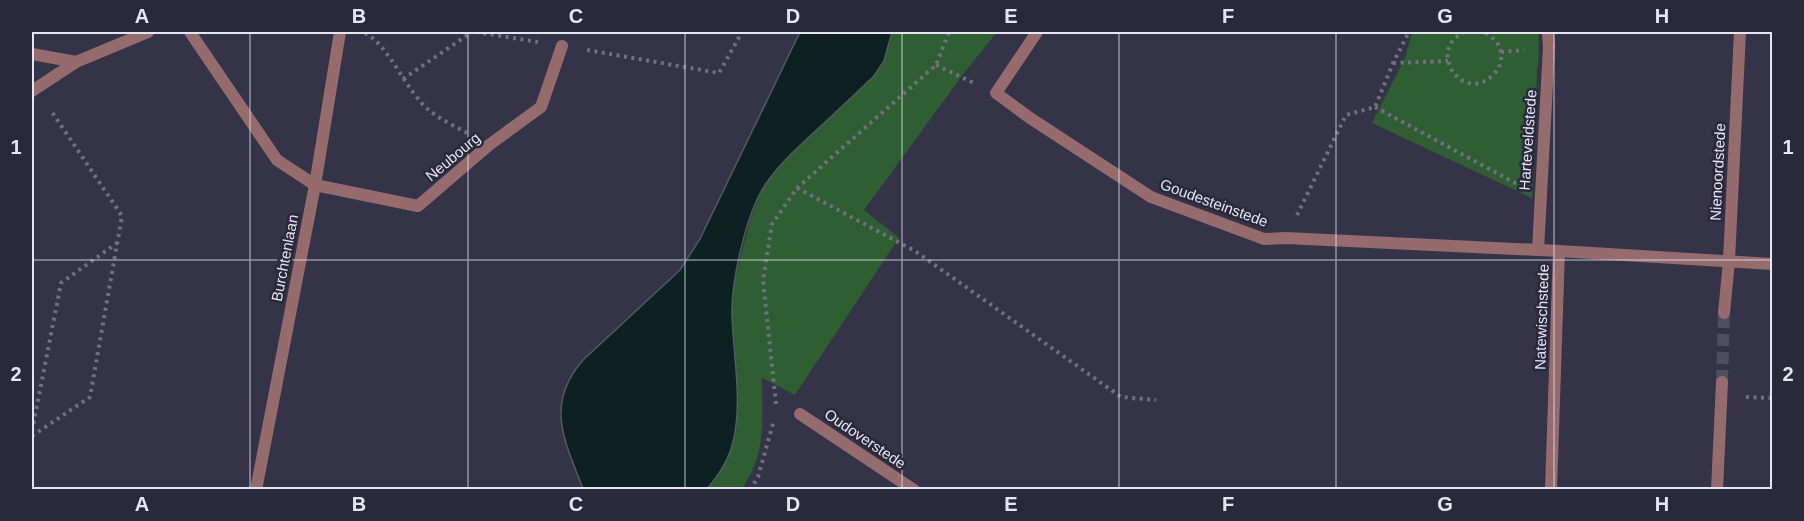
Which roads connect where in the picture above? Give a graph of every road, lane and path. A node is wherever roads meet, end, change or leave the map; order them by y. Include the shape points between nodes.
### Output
1 (148, 32) edge
2 (190, 32) edge
3 (340, 32) edge
4 (361, 32) edge
5 (474, 32) edge
6 (742, 32) edge
7 (949, 32) edge
8 (1036, 32) edge
9 (1409, 32) edge
10 (1465, 32) edge
11 (1484, 32) edge
12 (1548, 32) edge
13 (1740, 32) edge
14 (562, 46) junction
15 (32, 54) edge
16 (1448, 61) junction
17 (76, 62) junction
18 (1393, 63) junction
19 (936, 65) junction
20 (403, 79) junction
21 (34, 90) edge
22 (996, 93) junction
23 (1375, 107) junction
24 (489, 145) junction
25 (315, 185) junction
26 (797, 188) junction
27 (1540, 196) junction
28 (1286, 238) junction
29 (117, 243) junction
30 (1538, 250) junction
31 (1559, 251) junction
32 (1729, 261) junction
33 (1773, 264) edge
34 (1724, 313) tunnel mouth
35 (1722, 382) tunnel mouth
36 (1156, 400) dead end
37 (800, 414) dead end
38 (32, 431) edge
39 (32, 436) edge
40 (256, 489) edge
41 (750, 489) edge
42 (914, 489) edge
43 (1551, 489) edge
44 (1717, 489) edge

1 - 17 street
2 - 25 street via 277,160
3 - 25 street, Burchtenlaan
4 - 20 path via 374,38
5 - 14 path
5 - 20 path
6 - 14 path via 719,73
7 - 19 path
8 - 22 street
9 - 18 path
10 - 16 path via 1451,43
11 - 16 path via 1497,42 1501,52 1497,71 1489,78 1481,82 1463,81
12 - 27 street, Harteveldstede
13 - 32 street, Nienoordstede
14 - 24 street, Neubourg via 541,106
15 - 17 street
16 - 18 path
17 - 21 street
18 - 23 path
19 - 22 path
19 - 26 path
20 - 24 path via 429,111
21 - 29 path via 122,216
22 - 28 street, Goudesteinstede via 1151,196 1264,239
23 - 27 path
23 - 28 path via 1346,115
24 - 25 street, Neubourg via 418,206
25 - 40 street, Burchtenlaan
26 - 36 path via 915,251 1121,397
26 - 41 path via 772,224 763,280 777,409 758,477
27 - 30 street, Harteveldstede
28 - 30 street, Goudesteinstede
29 - 38 path via 61,283
29 - 39 path via 90,397
30 - 31 street, Goudesteinstede
31 - 32 street, Natewischstede
31 - 43 street, Natewischstede
32 - 33 street, Natewischstede
32 - 34 street, Nienoordstede
35 - 44 street
37 - 42 street, Oudoverstede

